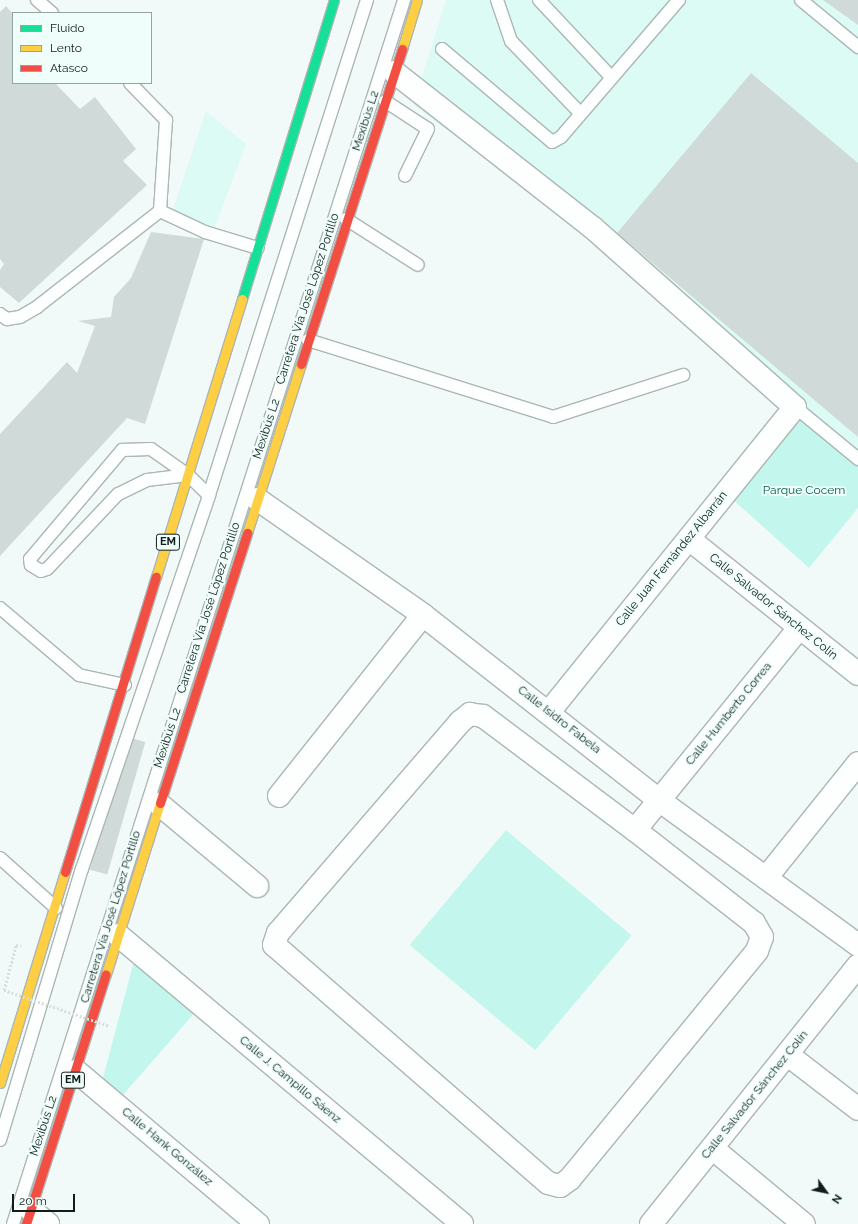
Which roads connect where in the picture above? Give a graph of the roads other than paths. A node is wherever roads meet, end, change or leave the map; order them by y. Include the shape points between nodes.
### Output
1 (37, 0) edge
2 (334, 0) edge
3 (368, 0) edge
4 (404, 0) edge
5 (417, 0) edge
6 (497, 0) edge
7 (539, 0) edge
8 (679, 0) edge
9 (801, 0) edge
10 (51, 12) edge
11 (858, 47) edge
12 (442, 49) dead end
13 (394, 72) junction
14 (610, 76) junction
15 (131, 84) edge
16 (385, 101) junction
17 (580, 113) junction
18 (405, 176) dead end
19 (160, 211) junction
20 (346, 219) junction
21 (258, 248) junction
22 (418, 265) dead end
23 (0, 314) edge
24 (308, 340) junction
25 (683, 375) dead end
26 (795, 407) junction
27 (858, 459) edge
28 (188, 475) junction
29 (209, 494) junction
30 (257, 498) junction
31 (689, 539) junction
32 (0, 608) edge
33 (423, 615) junction
34 (799, 628) junction
35 (858, 674) edge
36 (125, 685) junction
37 (550, 712) junction
38 (858, 764) edge
39 (279, 796) dead end
40 (659, 800) junction
41 (159, 804) junction
42 (635, 830) junction
43 (0, 858) edge
44 (766, 878) junction
45 (257, 886) dead end
46 (56, 908) junction
47 (118, 935) junction
48 (858, 945) edge
49 (858, 966) edge
50 (788, 1055) junction
51 (76, 1071) junction
52 (0, 1083) edge
53 (858, 1109) edge
54 (0, 1140) edge
55 (712, 1148) junction
56 (28, 1217) edge
57 (13, 1224) edge
58 (48, 1224) edge
59 (258, 1224) edge
60 (462, 1224) edge
61 (651, 1224) edge
62 (804, 1224) edge

1 - 10 lane
2 - 21 main road, EM
3 - 29 lane
4 - 57 lane, Mexibús L2
5 - 13 main road, Carretera Vía José López Portillo / EM
6 - 17 lane via 511,40
7 - 14 lane
8 - 14 lane
9 - 11 lane
12 - 17 lane via 543,138 552,142 561,137
13 - 16 main road, Carretera Vía José López Portillo / EM
13 - 26 street via 592,227
14 - 17 lane
15 - 19 lane via 166,120
16 - 18 lane via 428,129
16 - 20 main road, Carretera Vía José López Portillo / EM
19 - 21 lane via 205,232
19 - 23 lane via 37,307 20,317 6,319
20 - 22 lane
20 - 24 main road, Carretera Vía José López Portillo / EM
21 - 28 main road, EM
24 - 25 lane via 554,417
24 - 30 main road, Carretera Vía José López Portillo / EM
26 - 27 lane
26 - 31 street, Calle Juan Fernández Albarrán
28 - 28 lane via 147,480 118,494 47,569 41,571 31,565 30,558 122,450 151,449
28 - 29 lane
28 - 36 main road, EM
29 - 54 lane via 82,869
30 - 33 street, Calle Isidro Fabela
30 - 41 main road, Carretera Vía José López Portillo / EM
31 - 34 street, Calle Salvador Sánchez Colín
31 - 37 street, Calle Juan Fernández Albarrán
32 - 36 lane via 79,676
33 - 37 street, Calle Isidro Fabela
33 - 39 street
34 - 35 street, Calle Salvador Sánchez Colín
34 - 40 street, Calle Humberto Correa
36 - 46 main road, EM
37 - 40 street, Calle Isidro Fabela
38 - 44 street
40 - 42 street, Calle Humberto Correa
40 - 44 street, Calle Isidro Fabela
41 - 45 street
41 - 47 main road, Carretera Vía José López Portillo / EM
42 - 42 street via 483,716 470,714 278,933 274,945 548,1183 560,1186 570,1179 757,951 762,937 754,923
43 - 46 lane
44 - 48 street, Calle Isidro Fabela
46 - 52 main road, EM
47 - 51 main road, Carretera Vía José López Portillo / EM
47 - 60 street, Calle J. Campillo Sáenz
49 - 50 street, Calle Salvador Sánchez Colín
50 - 53 street
50 - 55 street, Calle Salvador Sánchez Colín
51 - 56 main road, Carretera Vía José López Portillo / EM
51 - 59 street, Calle Hank González
55 - 61 street, Calle Salvador Sánchez Colín
55 - 62 street
56 - 58 street

